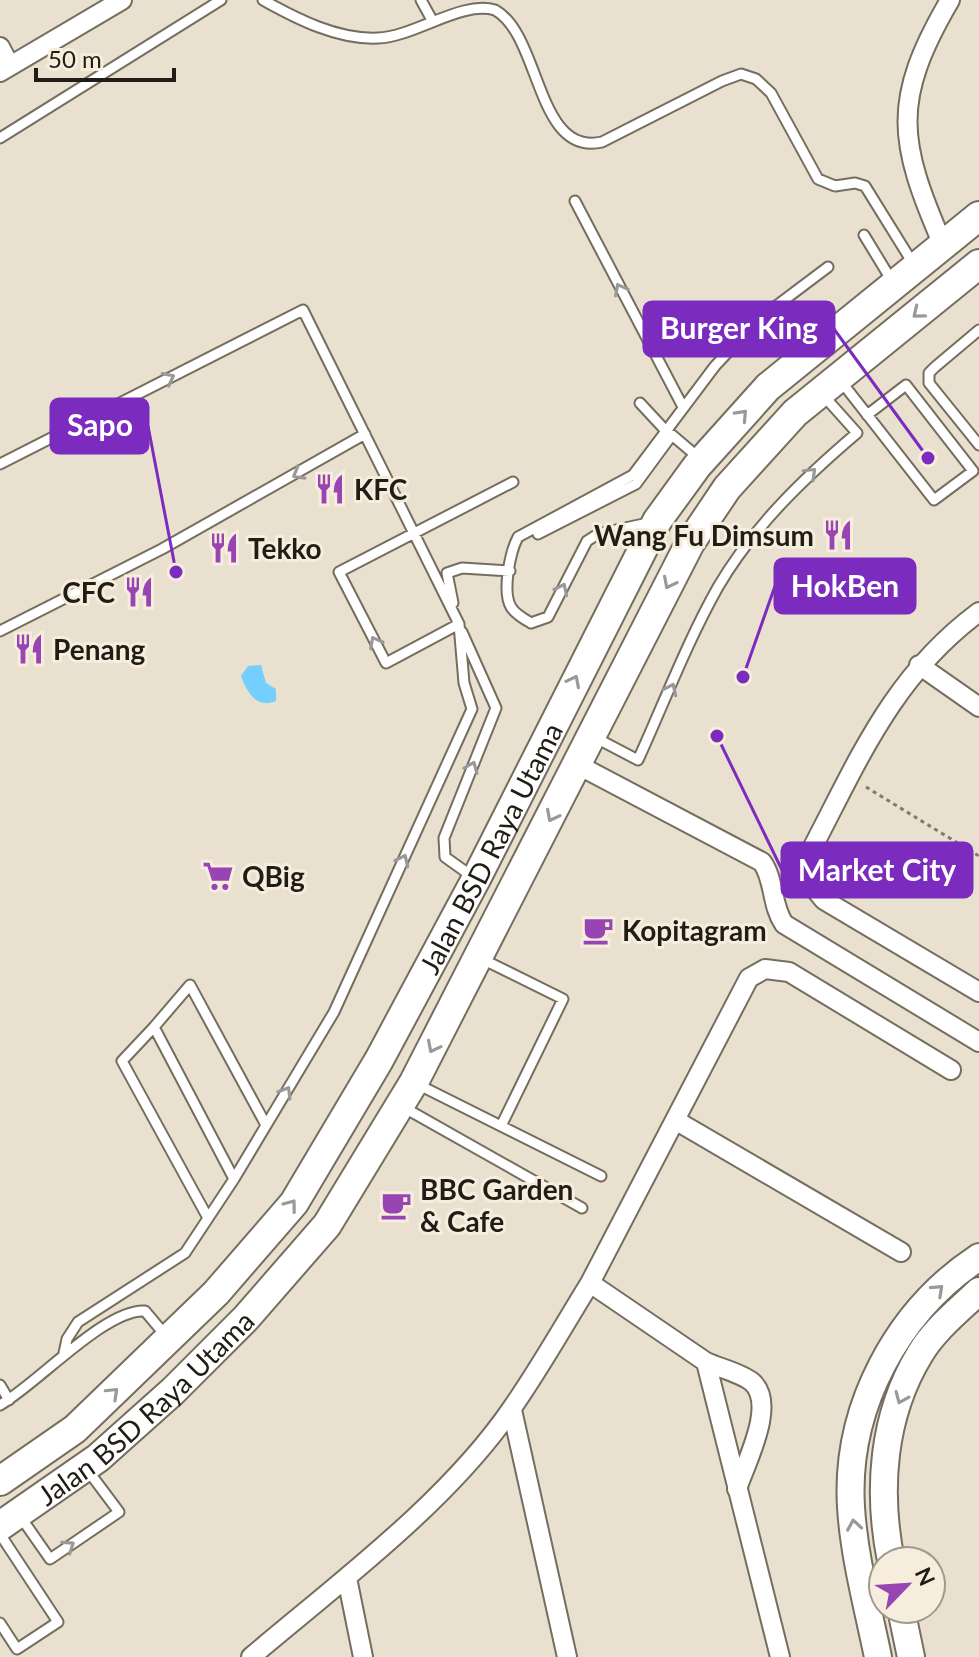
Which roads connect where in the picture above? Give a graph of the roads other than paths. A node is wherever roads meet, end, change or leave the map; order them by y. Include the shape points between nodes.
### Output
1 (122, 0) edge
2 (221, 0) edge
3 (263, 0) edge
4 (421, 0) edge
5 (950, 0) edge
6 (432, 20) junction
7 (0, 47) edge
8 (5, 69) edge
9 (0, 138) edge
10 (575, 201) dead end
11 (979, 216) edge
12 (864, 235) dead end
13 (943, 245) junction
14 (979, 265) edge
15 (828, 267) dead end
16 (905, 276) junction
17 (979, 330) edge
18 (830, 385) junction
19 (640, 403) dead end
20 (683, 407) junction
21 (867, 415) junction
22 (666, 431) junction
23 (365, 434) junction
24 (979, 445) edge
25 (701, 460) junction
26 (0, 464) edge
27 (513, 482) dead end
28 (657, 521) junction
29 (414, 534) junction
30 (538, 534) dead end
31 (510, 571) junction
32 (979, 612) edge
33 (604, 621) junction
34 (459, 624) junction
35 (0, 631) edge
36 (642, 636) junction
37 (919, 665) junction
38 (979, 707) edge
39 (593, 736) junction
40 (578, 765) junction
41 (476, 879) junction
42 (479, 957) junction
43 (979, 992) edge
44 (154, 1027) junction
45 (979, 1042) edge
46 (951, 1070) dead end
47 (407, 1094) junction
48 (675, 1120) junction
49 (266, 1125) junction
50 (501, 1126) junction
51 (601, 1176) dead end
52 (234, 1179) junction
53 (582, 1208) dead end
54 (208, 1218) junction
55 (901, 1252) dead end
56 (979, 1257) edge
57 (590, 1283) junction
58 (979, 1291) edge
59 (897, 1336) junction
60 (169, 1339) junction
61 (64, 1353) junction
62 (920, 1353) junction
63 (706, 1362) junction
64 (0, 1385) edge
65 (5, 1403) edge
66 (512, 1410) junction
67 (85, 1467) junction
68 (0, 1481) edge
69 (736, 1490) junction
70 (6, 1524) edge
71 (888, 1545) edge
72 (347, 1578) junction
73 (0, 1623) edge
74 (904, 1625) edge
75 (251, 1657) edge
76 (363, 1657) edge
77 (567, 1657) edge
78 (780, 1657) edge
79 (878, 1657) edge
80 (911, 1657) edge

1 - 8 street
2 - 9 lane
3 - 6 lane via 317,27 378,38
4 - 6 lane
5 - 13 street via 915,68 908,109 908,145 919,190
6 - 16 lane via 483,5 504,17 559,128 589,145 722,81 741,74 756,79 771,93 818,179 835,186 855,183 871,191
7 - 8 street
20 -> 10 lane
11 - 13 main road, Jalan BSD Raya Utama
12 - 16 lane
13 - 16 main road, Jalan BSD Raya Utama
14 -> 18 main road, Jalan BSD Raya Utama
15 - 20 lane via 759,319
25 -> 16 main road, Jalan BSD Raya Utama via 768,387
17 - 24 lane via 929,373 929,383
18 - 21 lane
18 -> 36 main road, Jalan BSD Raya Utama via 786,422 727,488 690,543
39 -> 18 lane via 638,760 718,588 750,539 811,472 857,433
19 - 22 lane
20 - 22 lane
21 - 21 lane via 934,500 973,471 906,385
22 - 31 lane via 633,475 518,537
26 -> 23 lane via 303,310
23 - 29 lane
23 -> 35 lane via 176,541
25 - 28 main road, Jalan BSD Raya Utama
25 - 30 lane via 672,435 636,484
27 - 29 lane
31 -> 28 lane via 507,599 512,610 531,623 548,617 587,541
28 - 33 main road, Jalan BSD Raya Utama
29 - 34 lane
34 -> 29 lane via 386,663 339,572
31 - 34 lane via 462,568 447,573
32 - 37 street
33 - 36 main road
41 -> 33 main road, Jalan BSD Raya Utama
41 -> 34 lane via 445,857 444,838 496,708
49 -> 34 lane via 334,1012 472,709
36 - 39 main road, Jalan BSD Raya Utama
37 - 38 street
37 - 43 street via 881,716 807,858 809,882 824,900
39 - 40 main road, Jalan BSD Raya Utama
40 -> 42 main road, Jalan BSD Raya Utama
40 - 45 street via 762,862 784,924
60 -> 41 main road, Jalan BSD Raya Utama via 294,1203 379,1060
42 -> 47 main road, Jalan BSD Raya Utama
42 - 50 lane via 563,999
44 - 49 lane via 190,985
44 - 52 lane
44 - 54 lane via 122,1061
46 - 48 street via 789,972 765,969 749,978
47 - 50 lane
47 - 53 lane
47 - 67 main road, Jalan BSD Raya Utama via 327,1225 246,1318
48 - 55 street
48 - 57 street
49 - 52 lane
50 - 51 lane
52 - 54 lane
54 - 61 lane via 185,1253 71,1328
59 -> 56 street via 926,1301
57 - 63 street
57 - 66 street
58 - 62 street
59 - 62 street
79 -> 59 street via 851,1506 853,1459 873,1382
60 - 61 lane via 145,1311 132,1310
68 -> 60 main road, Jalan BSD Raya Utama via 75,1429
61 - 65 lane
62 -> 71 street via 885,1453
63 - 69 street
63 - 69 street via 751,1381 760,1392 763,1412
64 - 65 lane
66 - 72 street via 454,1478
66 - 77 street
67 - 70 main road, Jalan BSD Raya Utama
70 -> 67 lane via 50,1559 119,1512
69 - 78 street
70 - 73 lane via 58,1622 17,1649
72 - 75 street
72 - 76 street
74 - 80 street

